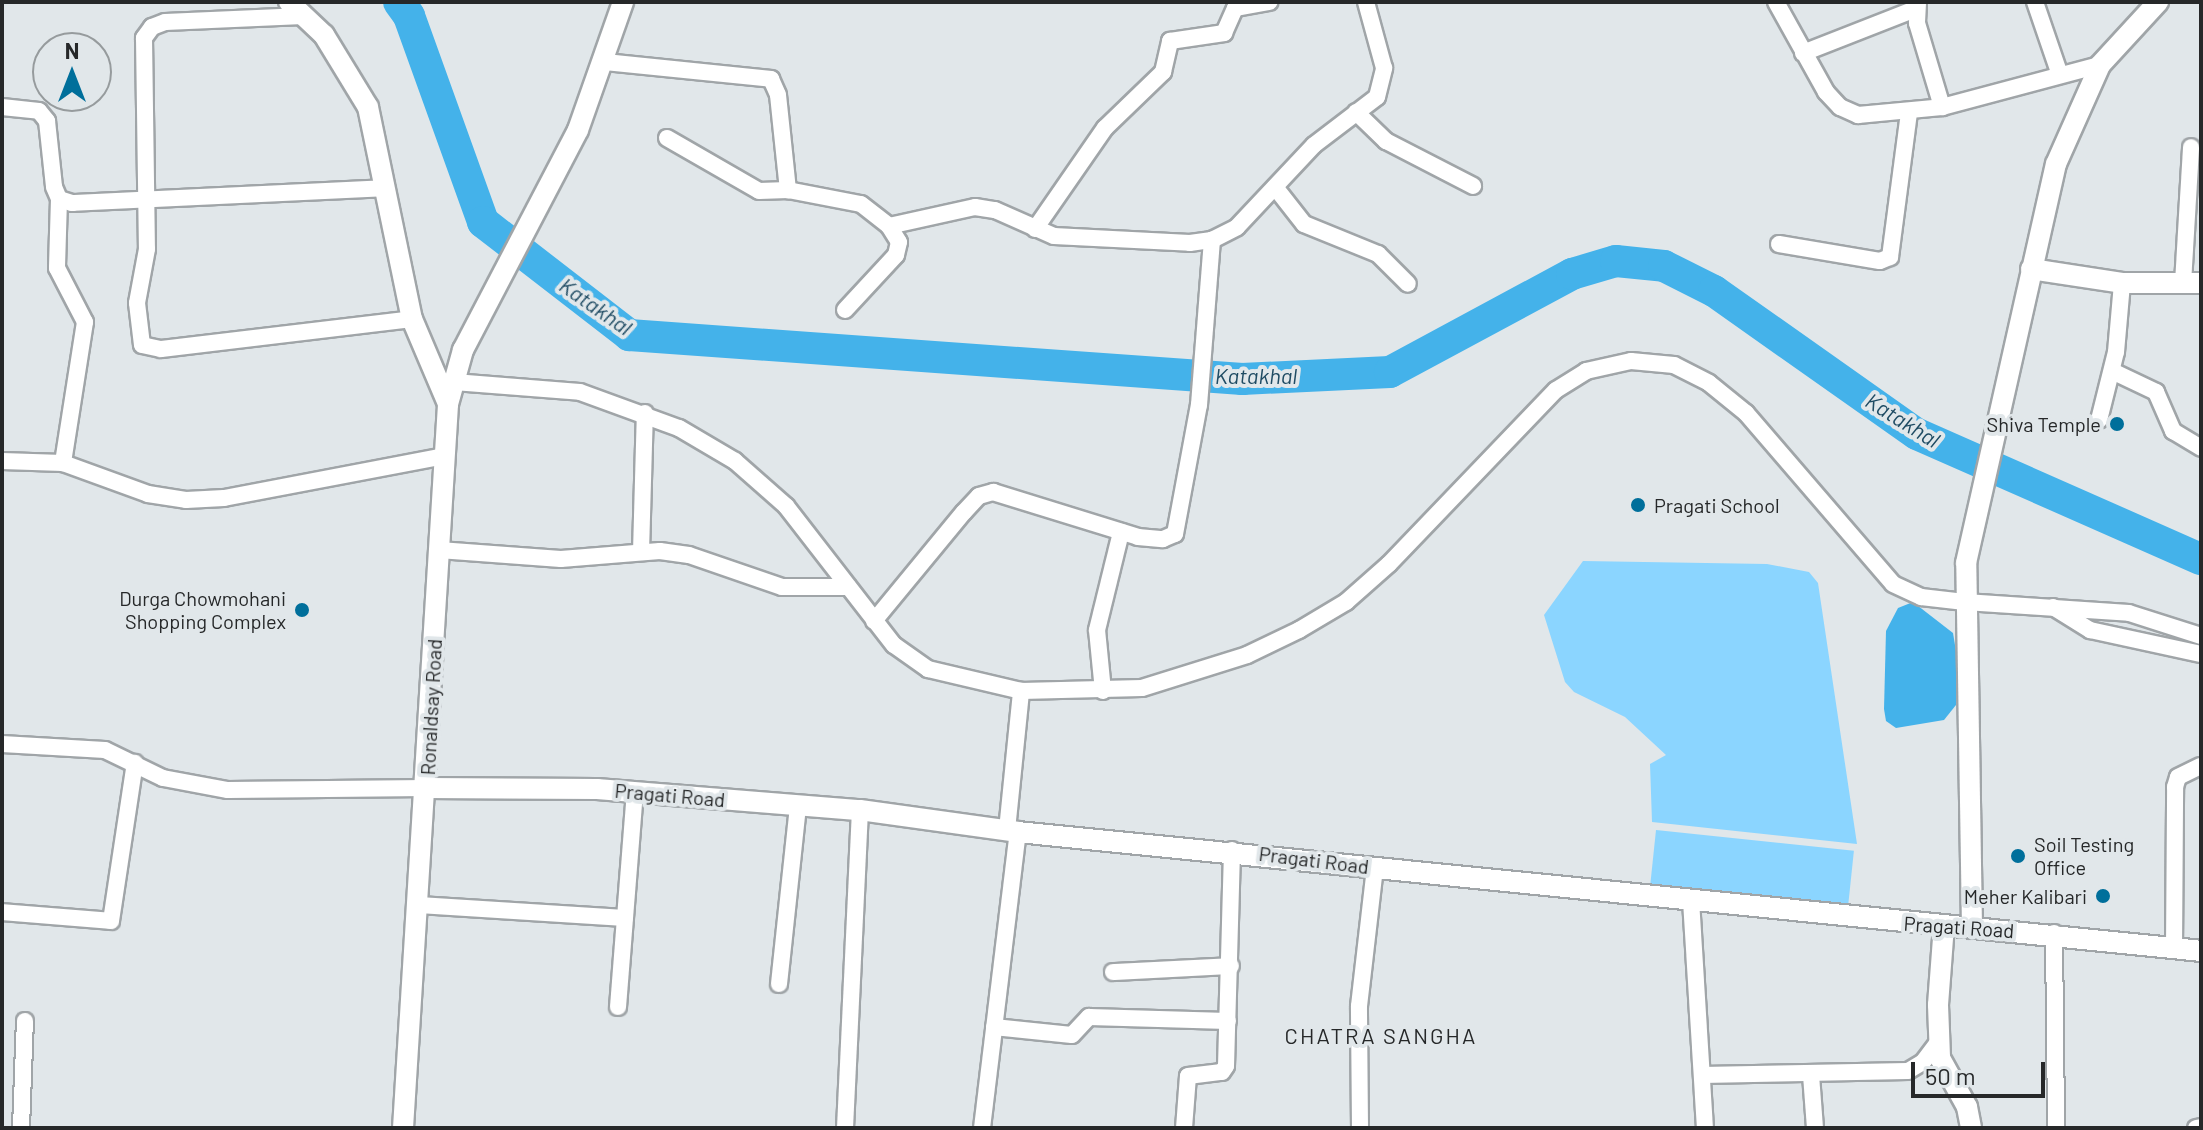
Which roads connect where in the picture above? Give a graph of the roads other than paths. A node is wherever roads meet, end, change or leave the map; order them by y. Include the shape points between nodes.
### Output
1 (623, 2) edge
2 (1269, 2) edge
3 (1366, 2) edge
4 (1776, 2) edge
5 (2035, 2) edge
6 (2158, 2) edge
7 (1917, 6) edge
8 (296, 9) edge
9 (1803, 53) junction
10 (605, 62) junction
11 (2100, 65) junction
12 (2060, 75) junction
13 (2, 107) edge
14 (1942, 107) junction
15 (1356, 112) junction
16 (1909, 113) junction
17 (667, 138) dead end
18 (2191, 147) dead end
19 (1473, 186) dead end
20 (1275, 187) junction
21 (386, 188) junction
22 (788, 190) junction
23 (59, 199) junction
24 (145, 199) junction
25 (889, 226) junction
26 (1035, 229) junction
27 (1212, 240) junction
28 (1779, 244) dead end
29 (2031, 269) junction
30 (2122, 283) junction
31 (2192, 283) edge
32 (1408, 284) dead end
33 (845, 310) dead end
34 (412, 319) junction
35 (2112, 371) junction
36 (454, 382) junction
37 (448, 404) junction
38 (645, 413) junction
39 (2099, 420) dead end
40 (2201, 448) edge
41 (444, 456) junction
42 (2, 461) edge
43 (63, 463) junction
44 (1121, 532) junction
45 (439, 550) junction
46 (641, 552) junction
47 (848, 587) junction
48 (1965, 602) junction
49 (2051, 606) junction
50 (874, 621) junction
51 (2201, 636) edge
52 (2201, 654) edge
53 (1021, 691) junction
54 (1103, 691) junction
55 (2, 744) edge
56 (135, 763) junction
57 (2201, 766) edge
58 (427, 788) junction
59 (635, 792) junction
60 (798, 805) junction
61 (860, 810) junction
62 (1013, 831) junction
63 (1232, 850) junction
64 (1375, 867) junction
65 (1691, 900) junction
66 (419, 905) junction
67 (2, 912) edge
68 (625, 918) junction
69 (1944, 925) junction
70 (1972, 928) junction
71 (2054, 933) junction
72 (2174, 948) junction
73 (2201, 951) edge
74 (1231, 966) junction
75 (1113, 972) dead end
76 (779, 984) dead end
77 (618, 1007) dead end
78 (25, 1021) dead end
79 (1228, 1021) junction
80 (994, 1027) junction
81 (1939, 1041) junction
82 (1702, 1075) junction
83 (1811, 1075) junction
84 (1704, 1110) junction
85 (21, 1128) edge
86 (403, 1128) edge
87 (845, 1128) edge
88 (982, 1128) edge
89 (1184, 1128) edge
90 (1360, 1128) edge
91 (1696, 1128) edge
92 (1705, 1128) edge
93 (1815, 1128) edge
94 (1971, 1128) edge
95 (2056, 1128) edge

1 - 10 street, Ronaldsay Road
2 - 26 street via 1235,8 1224,33 1170,41 1163,72 1105,128
3 - 15 street via 1384,84 1377,97
4 - 9 street
5 - 12 street
6 - 11 street
7 - 9 street
7 - 14 street
8 - 21 street via 350,72 368,107
8 - 24 street via 152,27 144,38
9 - 16 street via 1840,107 1858,115
10 - 22 street via 771,79 778,95
10 - 36 street, Ronaldsay Road via 578,130 463,350
11 - 12 street
11 - 29 street via 2056,164
12 - 14 street
13 - 23 street via 39,111 47,121
14 - 16 street
15 - 19 street via 1386,141
15 - 20 street via 1314,145
16 - 28 street via 1890,257 1880,261
17 - 22 street via 759,191
18 - 31 street
20 - 27 street via 1237,227
20 - 32 street via 1304,224 1378,254
21 - 24 street
21 - 34 street
22 - 25 street via 861,204
23 - 24 street
23 - 43 street via 57,268 85,322
24 - 34 street via 147,249 137,303 139,337 150,349
25 - 26 street via 975,207 995,210
25 - 33 street via 899,242 896,255
26 - 27 street via 1079,239
27 - 44 street via 1199,405 1175,534 1163,539
29 - 30 street
29 - 48 street via 1966,563
30 - 31 street
30 - 35 street
34 - 37 street
35 - 39 street
35 - 40 street via 2156,392 2173,431
36 - 37 street, Ronaldsay Road
36 - 38 street via 580,392
37 - 41 street, Ronaldsay Road
38 - 46 street
38 - 47 street via 735,461 786,506
41 - 43 street via 224,498 186,500 148,494
41 - 45 street, Ronaldsay Road
42 - 43 street
44 - 50 street via 1005,492 979,496
44 - 54 street via 1097,630
45 - 46 street via 561,559
45 - 58 street, Ronaldsay Road
46 - 47 street via 689,555 782,587
47 - 50 street
48 - 49 street
48 - 54 street via 1921,597 1893,584 1868,561 1782,452 1709,383 1674,365 1631,361 1586,371 1531,411 1389,564 1346,602 1247,655 1142,688
48 - 70 street
49 - 51 street via 2129,613
49 - 52 street via 2090,630
50 - 53 street via 894,645 928,669
53 - 54 street
53 - 62 street
55 - 56 street via 81,745
56 - 58 street via 163,778 228,790
56 - 67 street via 111,921
57 - 72 street via 2178,777 2175,787
58 - 59 street, Pragati Road
58 - 66 street, Ronaldsay Road
59 - 60 street, Pragati Road
59 - 68 street
60 - 61 street, Pragati Road
60 - 76 street
61 - 62 street, Pragati Road
61 - 87 street
62 - 63 street, Pragati Road
62 - 80 street
63 - 64 street, Pragati Road
63 - 74 street
64 - 65 street, Pragati Road
64 - 90 street via 1359,991
65 - 69 street, Pragati Road
65 - 82 street
66 - 68 street
66 - 86 street, Ronaldsay Road
68 - 77 street
69 - 70 street, Pragati Road
69 - 81 street
70 - 71 street, Pragati Road
71 - 72 street, Pragati Road
71 - 95 street
72 - 73 street, Pragati Road
74 - 75 street
74 - 79 street
78 - 85 street
79 - 80 street via 1089,1017 1072,1035
79 - 89 street via 1222,1072 1188,1076
80 - 88 street
81 - 83 street via 1908,1071
81 - 94 street via 1942,1066 1967,1107
82 - 83 street
82 - 84 street
83 - 93 street
84 - 91 street
84 - 92 street

